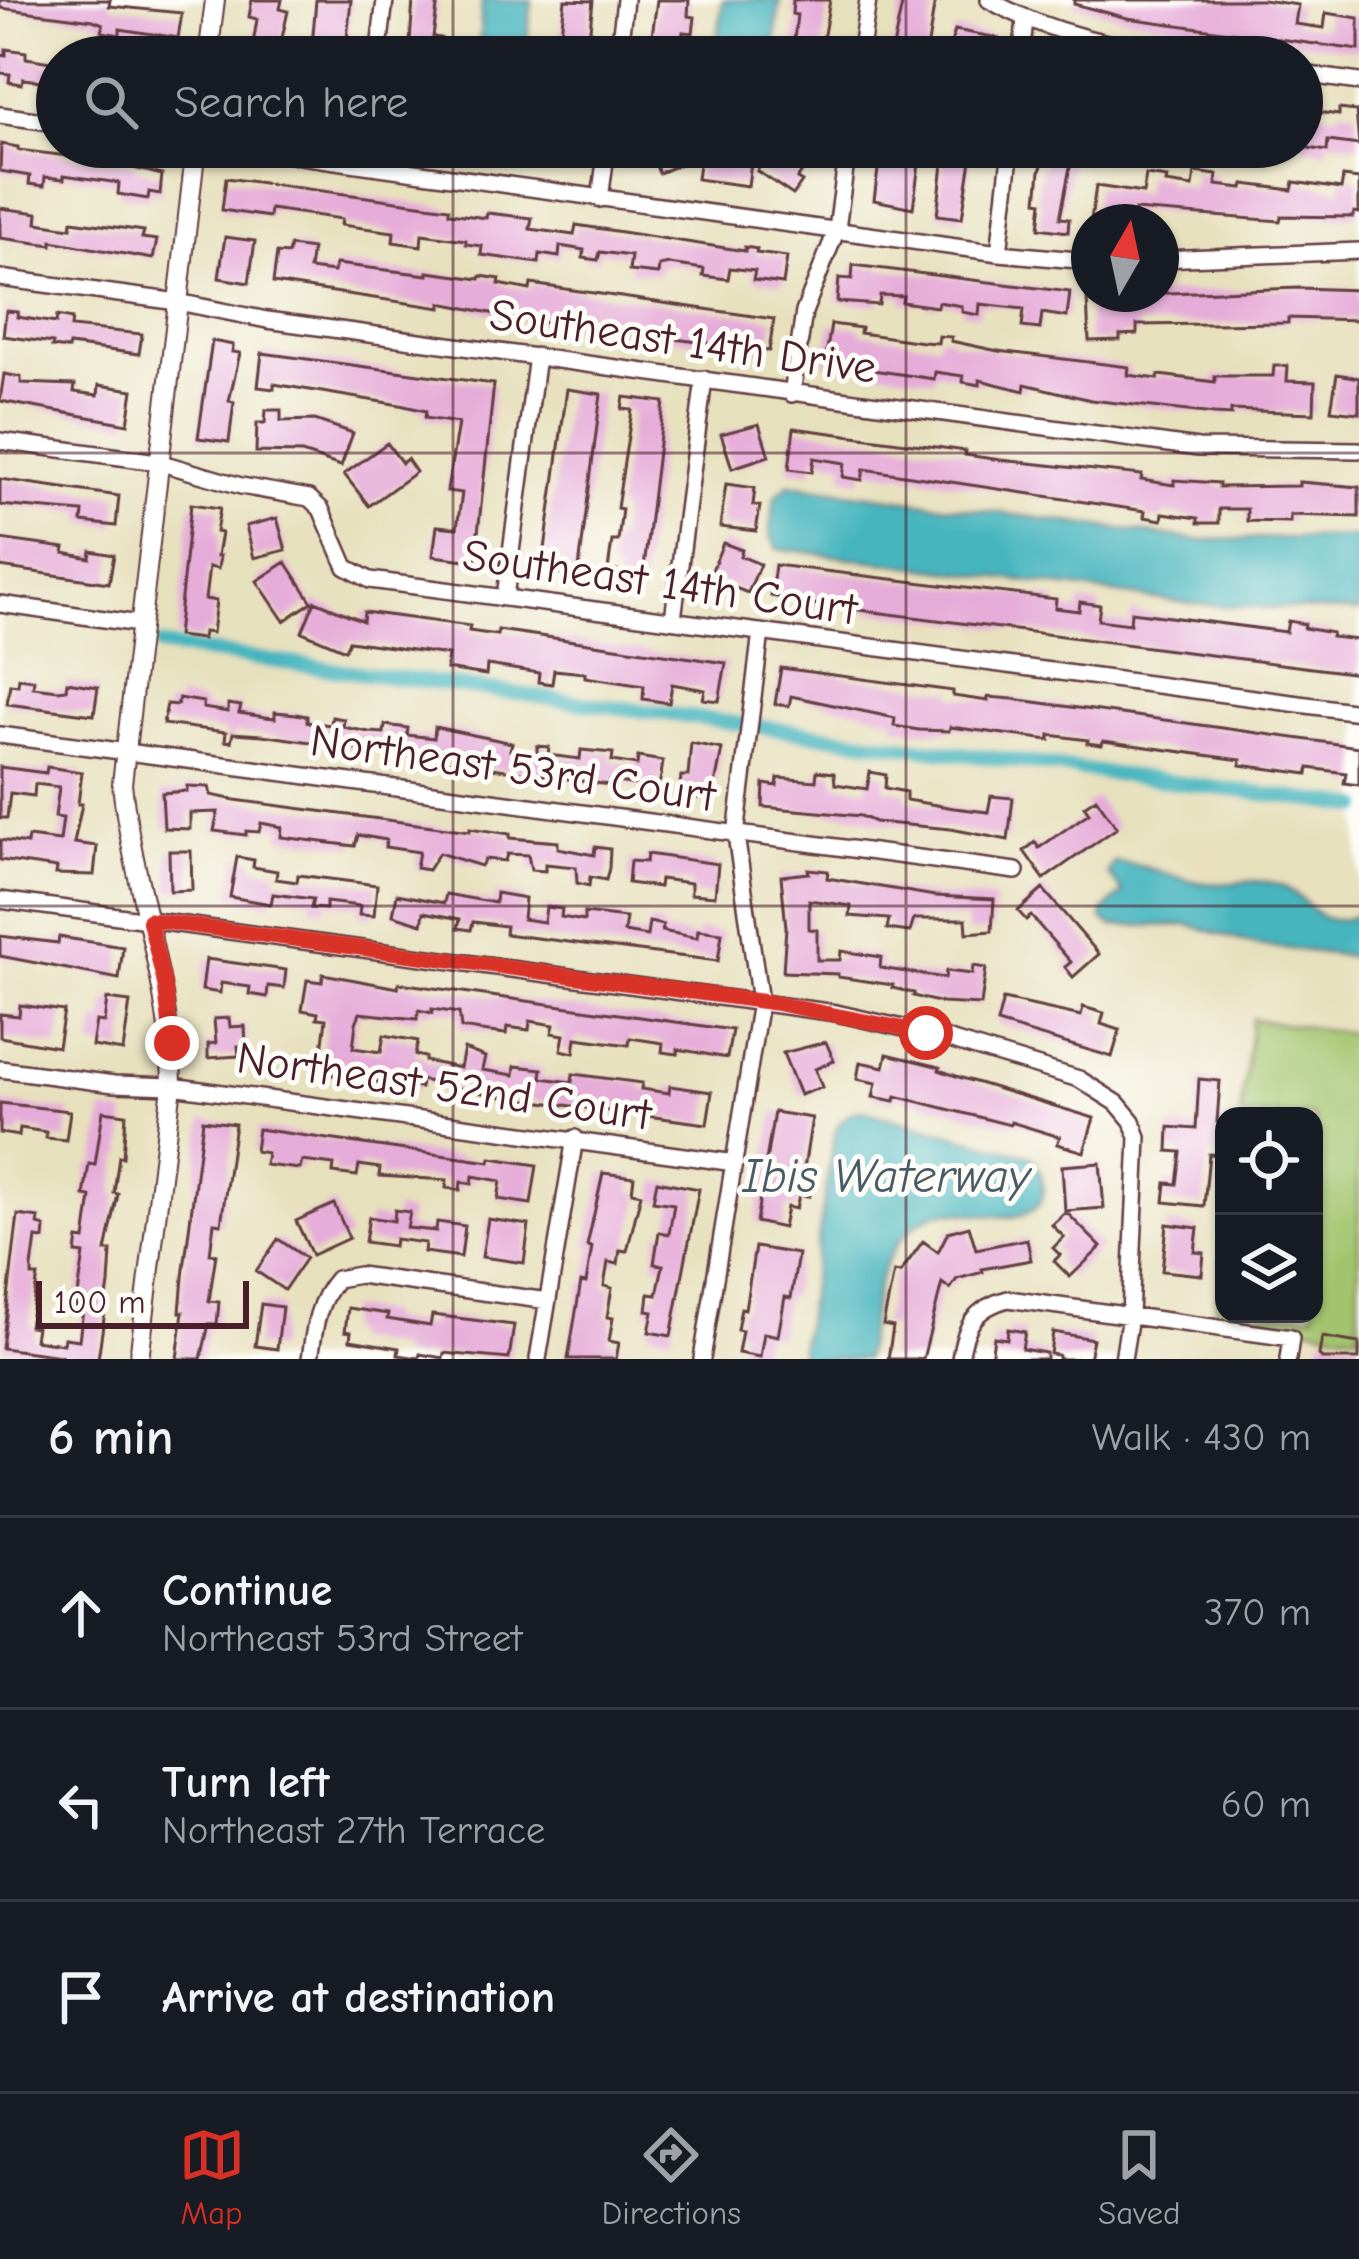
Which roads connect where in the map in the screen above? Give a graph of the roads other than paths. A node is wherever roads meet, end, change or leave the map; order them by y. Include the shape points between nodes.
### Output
1 (215, 0) edge
2 (385, 0) edge
3 (625, 0) edge
4 (868, 0) edge
5 (989, 0) edge
6 (1025, 20) junction
7 (211, 36) edge
8 (381, 36) edge
9 (621, 36) edge
10 (863, 36) edge
11 (1023, 36) edge
12 (1077, 36) edge
13 (1323, 77) edge
14 (1359, 82) edge
15 (0, 115) edge
16 (36, 120) edge
17 (194, 168) edge
18 (380, 168) edge
19 (604, 168) edge
20 (845, 168) edge
21 (1009, 168) edge
22 (600, 199) junction
23 (837, 230) junction
24 (1359, 251) edge
25 (999, 253) junction
26 (1179, 258) edge
27 (1071, 259) edge
28 (0, 278) edge
29 (178, 302) junction
30 (537, 356) junction
31 (704, 379) junction
32 (792, 394) junction
33 (0, 441) edge
34 (1359, 450) edge
35 (158, 462) junction
36 (505, 597) junction
37 (0, 604) edge
38 (674, 619) junction
39 (139, 623) junction
40 (760, 632) junction
41 (1359, 712) edge
42 (0, 735) edge
43 (125, 751) junction
44 (736, 836) junction
45 (1016, 871) dead end
46 (0, 900) edge
47 (149, 920) junction
48 (760, 1002) junction
49 (0, 1069) edge
50 (172, 1086) junction
51 (574, 1138) junction
52 (735, 1162) junction
53 (548, 1301) junction
54 (1130, 1316) junction
55 (139, 1359) edge
56 (310, 1359) edge
57 (538, 1359) edge
58 (702, 1359) edge
59 (960, 1359) edge
60 (1123, 1359) edge
61 (1288, 1359) edge

1 - 7 street
2 - 8 street
3 - 9 street
4 - 10 street
5 - 6 street
6 - 11 street
6 - 12 street
13 - 14 street
15 - 16 street
17 - 29 street
18 - 22 street
19 - 22 street
20 - 23 street
21 - 25 street
22 - 23 street
23 - 25 street
23 - 32 street via 804,312
24 - 26 street
25 - 27 street
28 - 29 street, Southeast 14th Drive
29 - 30 street, Southeast 14th Drive
29 - 35 street
30 - 31 street, Southeast 14th Drive
30 - 36 street
31 - 32 street, Southeast 14th Drive
31 - 38 street
32 - 34 street, Southeast 14th Drive via 1198,448
33 - 35 street, Southeast 14th Court
35 - 36 street, Southeast 14th Court via 309,498 321,508 337,553 370,580
35 - 39 street
36 - 38 street, Southeast 14th Court
37 - 39 street
38 - 40 street, Southeast 14th Court
39 - 43 street
40 - 41 street, Southeast 14th Court
40 - 44 street
42 - 43 street, Northeast 53rd Court
43 - 44 street, Northeast 53rd Court
43 - 47 street via 126,820
44 - 45 street, Northeast 53rd Court
44 - 48 street
46 - 47 street
47 - 48 street
47 - 50 street via 165,986
48 - 52 street
48 - 54 street via 926,1033 1079,1079 1118,1103 1138,1137
49 - 50 street, Northeast 52nd Court
50 - 51 street, Northeast 52nd Court
50 - 55 street
51 - 52 street, Northeast 52nd Court
51 - 53 street
52 - 58 street
53 - 56 street via 359,1275 337,1279 314,1327
53 - 57 street
54 - 59 street via 1008,1299 976,1313
54 - 60 street
54 - 61 street via 1292,1338

